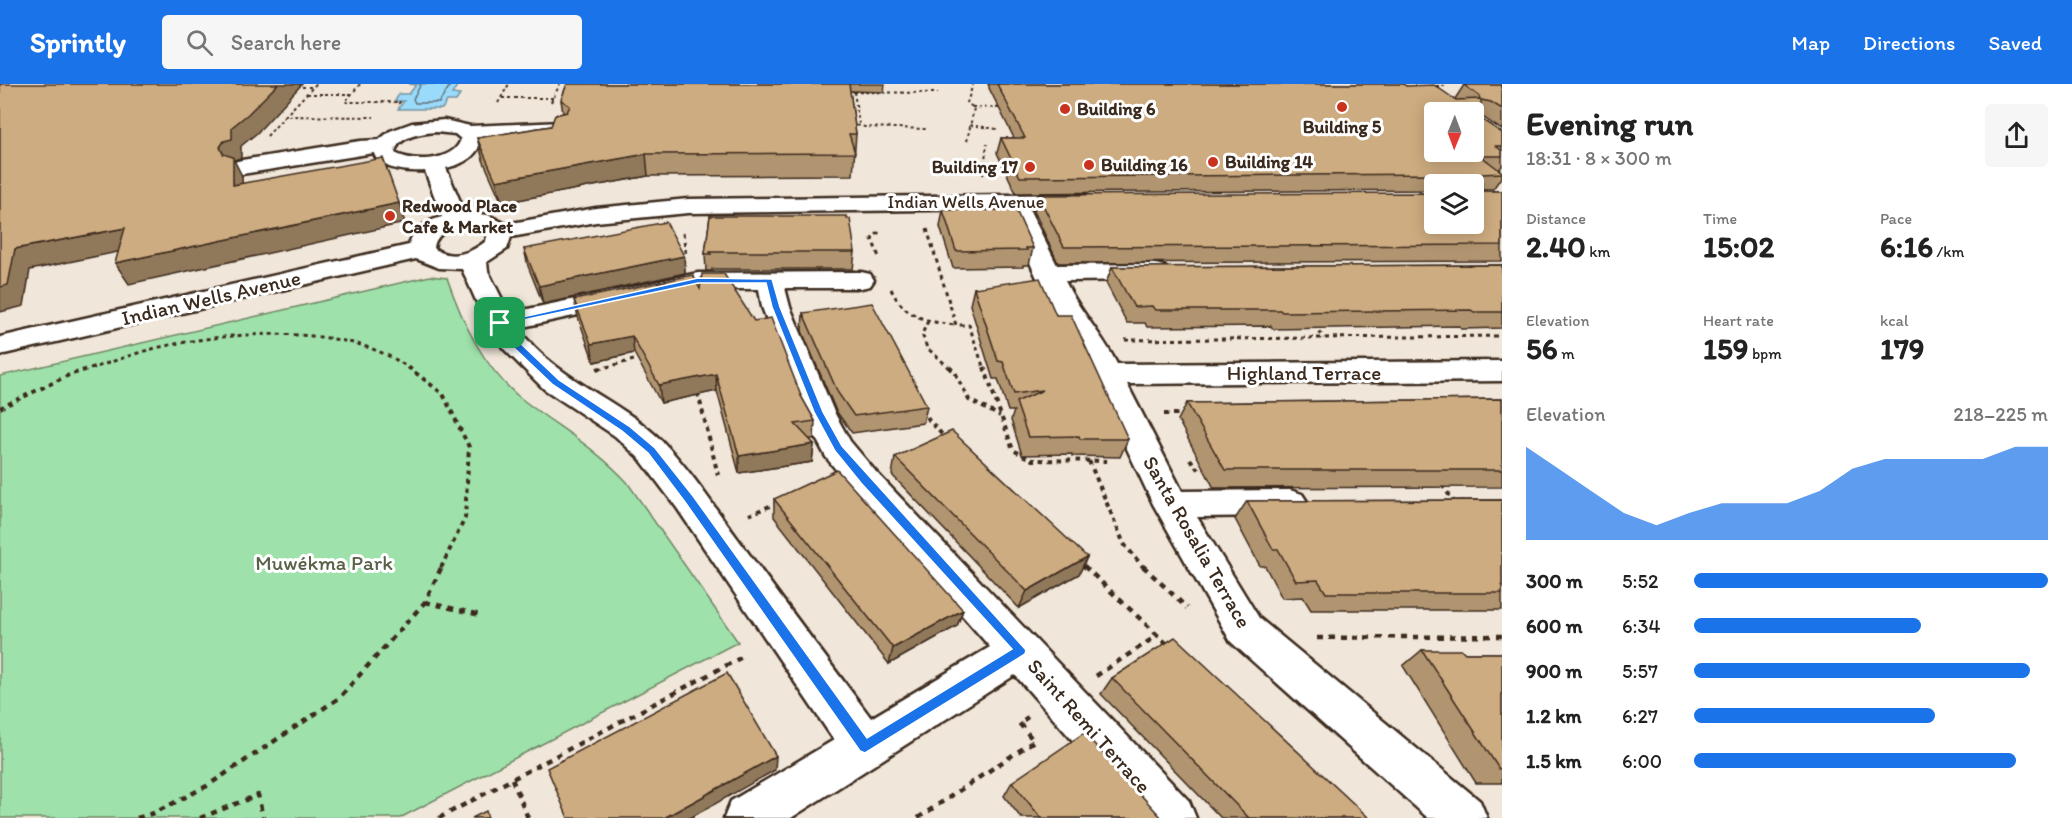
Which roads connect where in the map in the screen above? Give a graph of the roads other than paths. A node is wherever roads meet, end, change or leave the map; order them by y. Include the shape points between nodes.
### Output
1 (562, 128) edge
2 (467, 132) junction
3 (384, 146) junction
4 (433, 164) junction
5 (242, 167) dead end
6 (1014, 201) junction
7 (1107, 201) edge
8 (456, 221) junction
9 (500, 232) junction
10 (421, 250) junction
11 (474, 258) junction
12 (1179, 272) edge
13 (1048, 273) junction
14 (770, 280) junction
15 (861, 280) dead end
16 (500, 323) junction
17 (0, 346) edge
18 (1502, 371) edge
19 (1106, 374) junction
20 (1324, 503) edge
21 (1171, 504) junction
22 (1020, 650) junction
23 (865, 747) junction
24 (761, 815) edge
25 (1172, 818) edge
26 (1463, 818) edge

1 - 2 street
2 - 3 street via 444,126 423,128 403,133
2 - 4 street via 472,137 468,150
3 - 4 street via 384,155 394,162
3 - 5 street
4 - 8 street
6 - 7 street, Indian Wells Avenue
6 - 9 street, Indian Wells Avenue via 688,206 596,215
6 - 13 street, Santa Rosalia Terrace
8 - 9 street via 480,220
8 - 10 street via 424,236
9 - 11 street via 498,244
10 - 11 street via 435,260 447,262
10 - 17 street, Indian Wells Avenue
11 - 16 street via 475,271
12 - 13 street
13 - 19 street, Santa Rosalia Terrace via 1068,313 1094,347
14 - 15 street
14 - 16 street via 698,281
14 - 22 street, Saint Remi Terrace via 776,307 818,412 838,448
16 - 23 street via 514,343 555,382 626,428 652,451
18 - 19 street, Highland Terrace
19 - 21 street, Santa Rosalia Terrace
20 - 21 street
21 - 26 street, Santa Rosalia Terrace via 1245,630
22 - 23 street
22 - 25 street, Saint Remi Terrace
23 - 24 street

